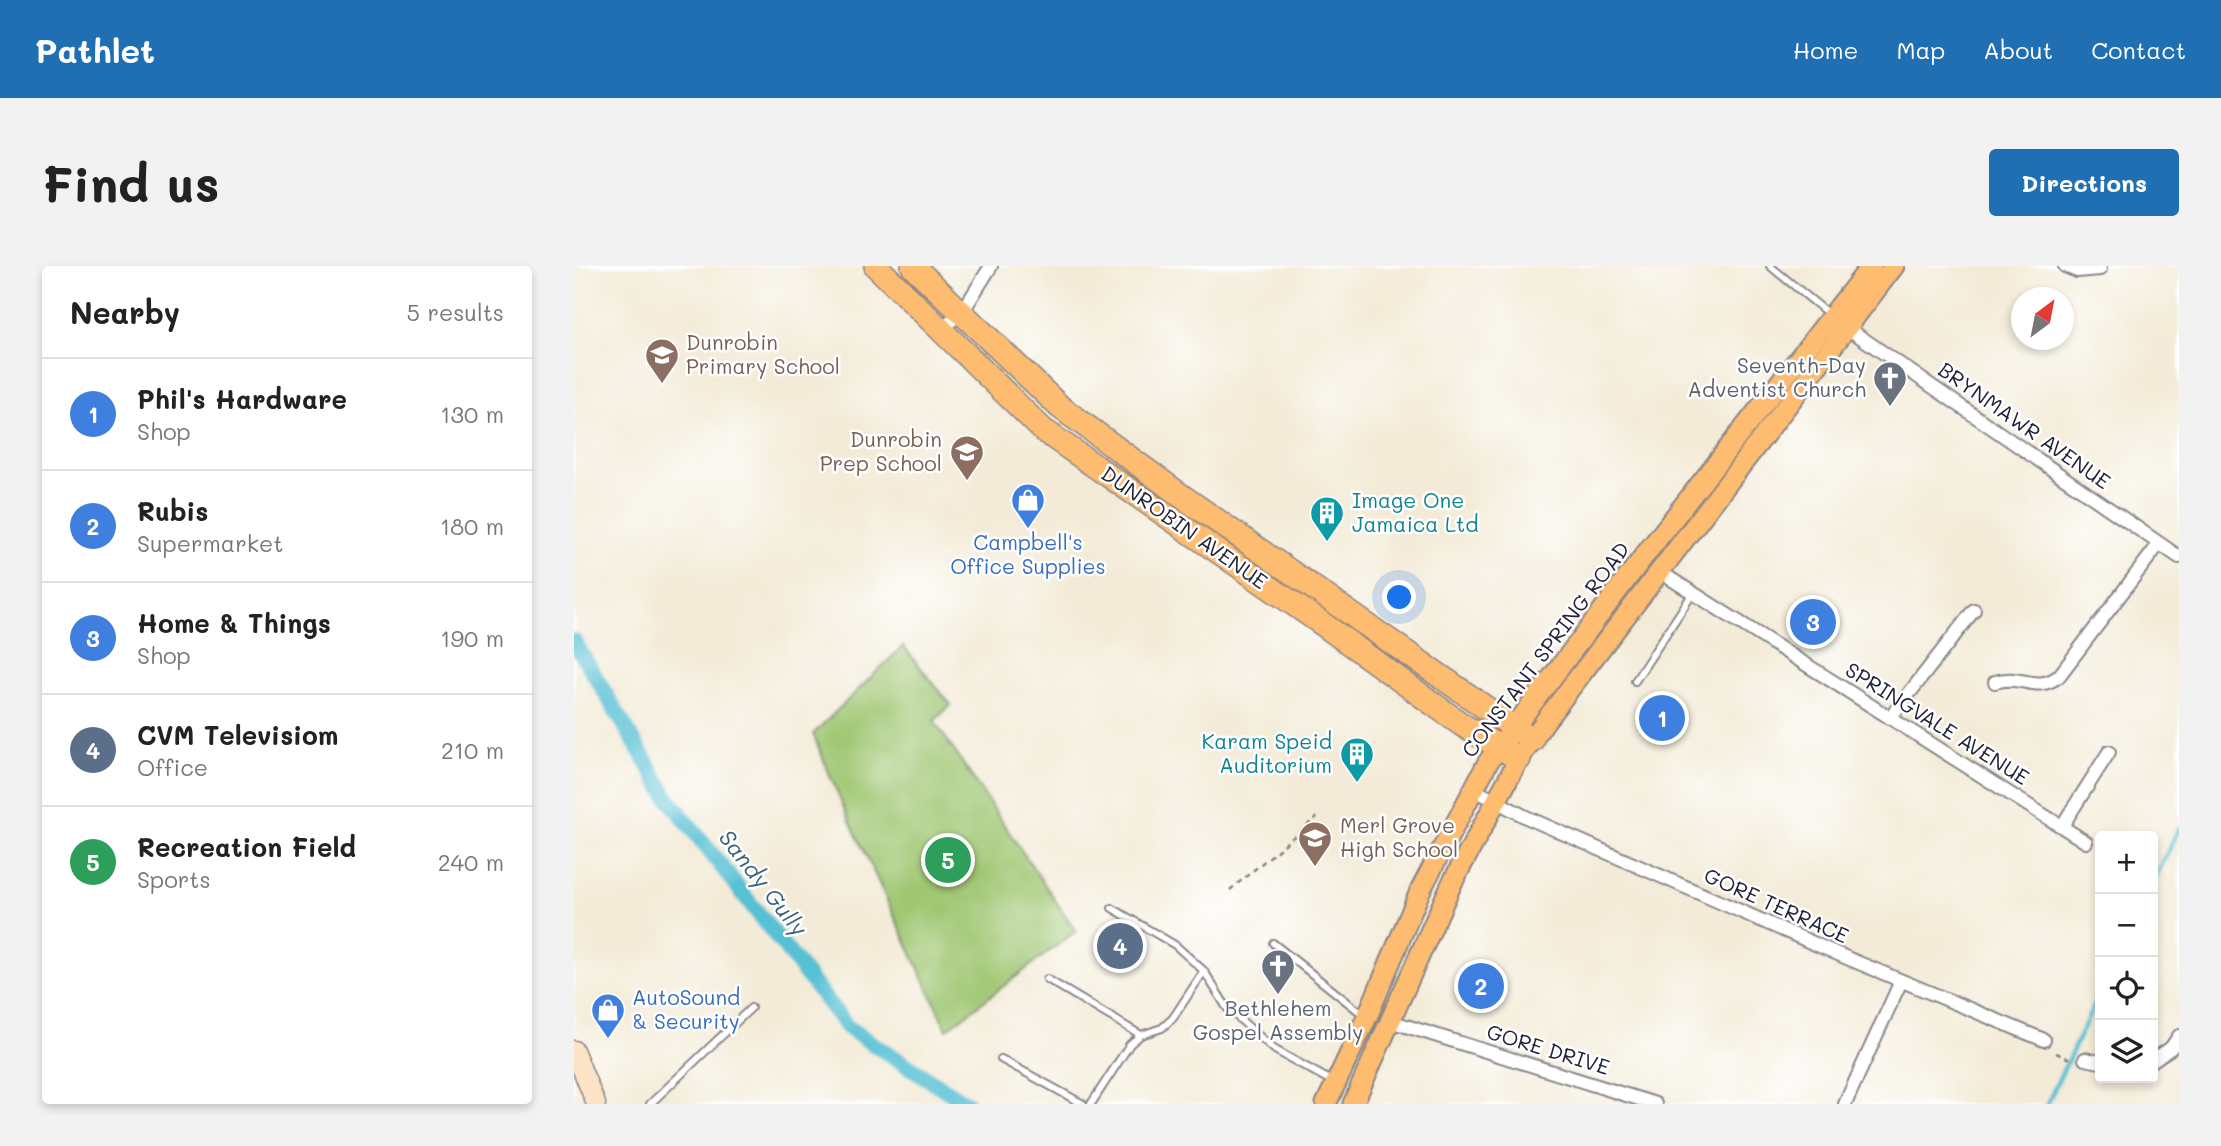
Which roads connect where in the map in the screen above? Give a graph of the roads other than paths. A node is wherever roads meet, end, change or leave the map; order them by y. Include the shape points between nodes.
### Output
1 (876, 266) edge
2 (913, 266) edge
3 (991, 266) edge
4 (1770, 266) edge
5 (1871, 266) edge
6 (1894, 266) edge
7 (2065, 266) edge
8 (2100, 269) dead end
9 (961, 314) junction
10 (1838, 321) junction
11 (939, 329) junction
12 (2159, 544) junction
13 (2179, 557) edge
14 (1660, 572) junction
15 (1693, 593) junction
16 (1974, 610) dead end
17 (1635, 681) dead end
18 (1995, 682) dead end
19 (1890, 718) junction
20 (1523, 733) junction
21 (1499, 747) junction
22 (2109, 752) dead end
23 (1519, 760) junction
24 (1473, 789) junction
25 (1496, 802) junction
26 (2062, 826) junction
27 (2087, 842) dead end
28 (1112, 908) dead end
29 (1273, 943) dead end
30 (1204, 971) junction
31 (1047, 979) dead end
32 (1901, 981) junction
33 (751, 1008) dead end
34 (1367, 1017) junction
35 (1390, 1021) junction
36 (1141, 1035) junction
37 (2179, 1036) edge
38 (2043, 1040) dead end
39 (574, 1050) edge
40 (2158, 1057) edge
41 (1001, 1059) dead end
42 (2083, 1062) road end
43 (2095, 1062) edge
44 (1336, 1084) junction
45 (596, 1104) edge
46 (650, 1104) edge
47 (1083, 1104) edge
48 (1091, 1104) edge
49 (1326, 1104) edge
50 (1353, 1104) edge
51 (1655, 1104) edge
52 (1845, 1104) edge

1 - 11 highway, DUNROBIN AVENUE
2 - 9 highway, DUNROBIN AVENUE
3 - 9 street
4 - 10 lane
5 - 10 main road, CONSTANT SPRING ROAD
6 - 10 main road, CONSTANT SPRING ROAD
7 - 8 street via 2077,271
9 - 11 street
9 - 20 highway, DUNROBIN AVENUE via 1060,407
10 - 12 street, BRYNMAWR AVENUE
10 - 14 main road, CONSTANT SPRING ROAD
10 - 20 main road, CONSTANT SPRING ROAD
11 - 21 highway, DUNROBIN AVENUE via 1043,430
12 - 13 street, BRYNMAWR AVENUE
12 - 18 street via 2059,676 2049,684
14 - 15 street, SPRINGVALE AVENUE
14 - 20 main road, CONSTANT SPRING ROAD
15 - 17 lane
15 - 19 street, SPRINGVALE AVENUE
16 - 19 street
19 - 26 street, SPRINGVALE AVENUE
20 - 21 main road, CONSTANT SPRING ROAD
20 - 23 main road, CONSTANT SPRING ROAD
21 - 23 highway, DUNROBIN AVENUE
21 - 24 main road, CONSTANT SPRING ROAD
22 - 26 street
23 - 25 main road, CONSTANT SPRING ROAD
24 - 25 street, GORE TERRACE
24 - 34 main road, CONSTANT SPRING ROAD via 1421,889
25 - 32 street, GORE TERRACE
25 - 35 main road, CONSTANT SPRING ROAD via 1452,883
26 - 27 street, SPRINGVALE AVENUE
28 - 30 lane via 1175,945
29 - 34 lane
30 - 36 lane via 1167,1023
30 - 44 lane via 1227,1008 1275,1050
31 - 36 lane
32 - 38 street, GORE TERRACE
32 - 52 street
33 - 46 lane
34 - 44 main road, CONSTANT SPRING ROAD
35 - 50 main road, CONSTANT SPRING ROAD
35 - 51 street, GORE DRIVE
36 - 48 lane via 1130,1044
37 - 40 street
39 - 45 main road
41 - 47 lane
42 - 43 street
44 - 49 main road, CONSTANT SPRING ROAD

